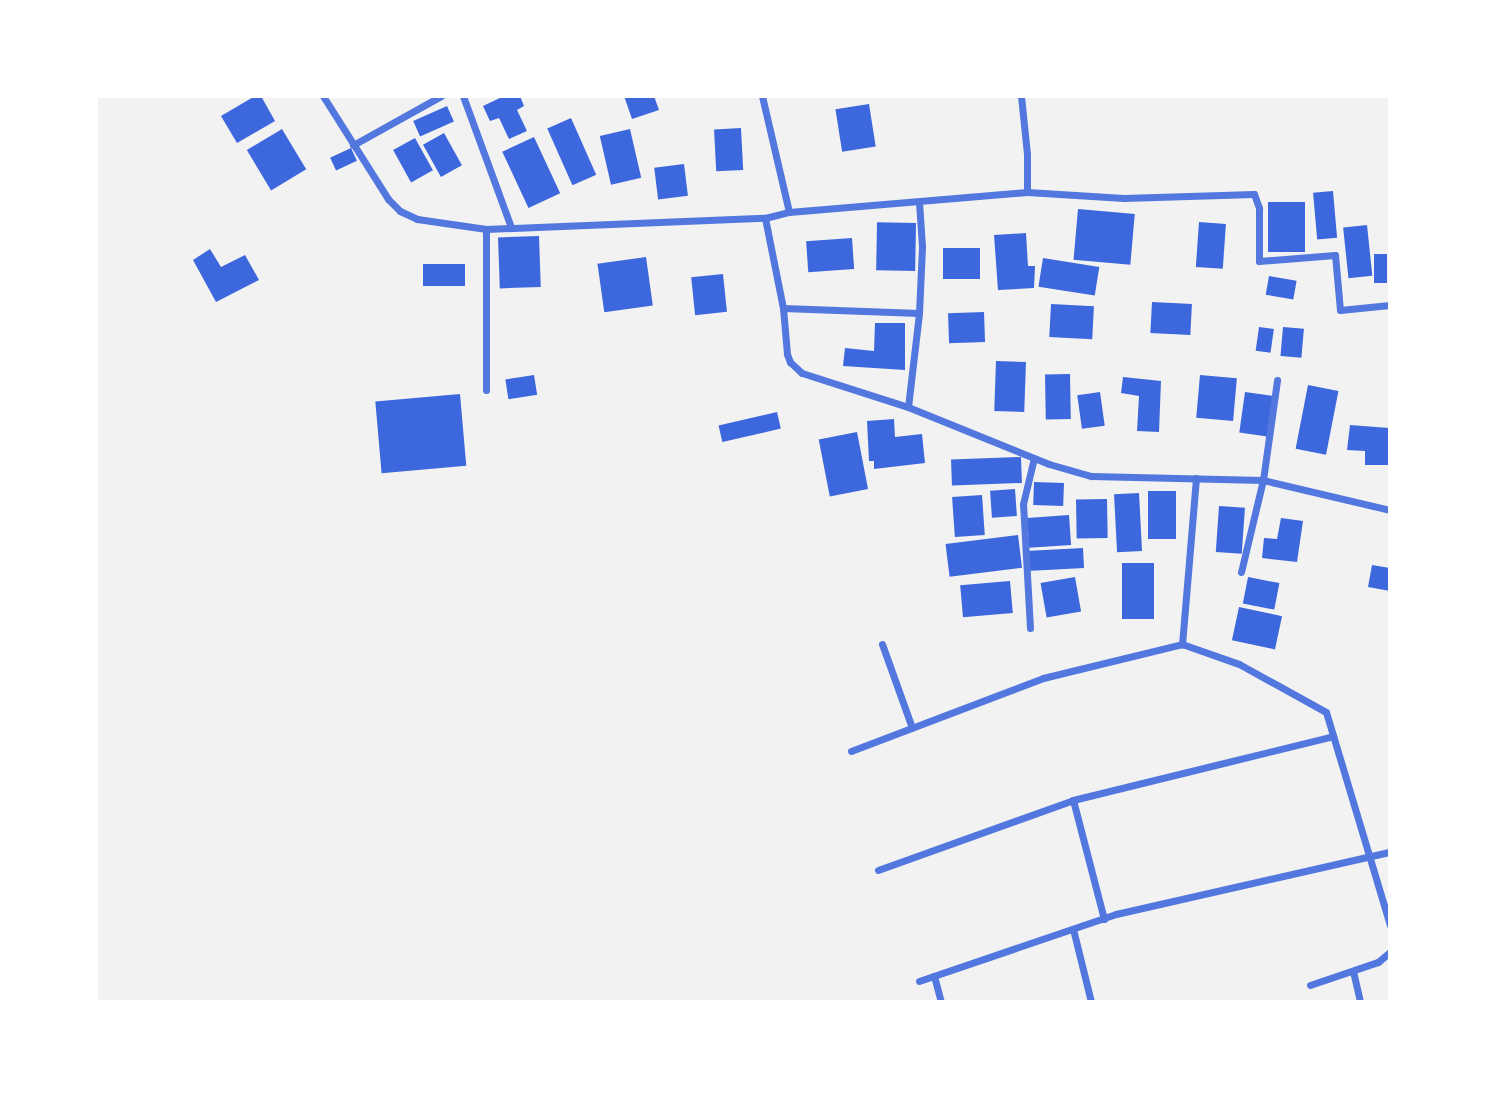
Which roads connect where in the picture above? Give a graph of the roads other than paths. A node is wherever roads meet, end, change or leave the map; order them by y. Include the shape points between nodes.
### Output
1 (323, 96) edge
2 (441, 96) edge
3 (463, 96) edge
4 (762, 96) edge
5 (1021, 96) edge
6 (353, 145) junction
7 (1027, 192) junction
8 (919, 202) junction
9 (789, 212) junction
10 (765, 218) junction
11 (511, 227) junction
12 (486, 229) junction
13 (1390, 305) edge
14 (783, 308) junction
15 (919, 313) junction
16 (1277, 380) dead end
17 (486, 390) dead end
18 (908, 407) junction
19 (1034, 458) junction
20 (1196, 478) junction
21 (1263, 480) junction
22 (1390, 510) edge
23 (1241, 572) dead end
24 (1030, 628) dead end
25 (882, 644) dead end
26 (1182, 644) junction
27 (912, 728) junction
28 (1333, 736) junction
29 (851, 751) dead end
30 (1073, 800) junction
31 (1390, 852) edge
32 (1369, 857) junction
33 (878, 870) dead end
34 (1386, 897) edge
35 (1104, 919) junction
36 (1390, 926) edge
37 (1073, 929) junction
38 (1390, 952) edge
39 (1353, 971) junction
40 (934, 976) junction
41 (919, 981) dead end
42 (1310, 985) dead end
43 (941, 1002) edge
44 (1091, 1002) edge
45 (1360, 1002) edge

1 - 6 street
2 - 6 street
3 - 11 street
4 - 9 street
5 - 7 street
6 - 12 street via 400,211 427,221
7 - 8 street
7 - 13 street via 1124,198 1254,194 1259,208 1259,261 1335,255 1340,310
8 - 9 street
8 - 15 street
9 - 10 street
10 - 11 street
10 - 14 street
11 - 12 street
12 - 17 street
14 - 15 street
14 - 18 street via 787,354 795,368
15 - 18 street
16 - 21 street
18 - 19 street
19 - 20 street via 1091,476
19 - 24 street via 1023,504
20 - 21 street
20 - 26 street
21 - 22 street
21 - 23 street
25 - 27 street
26 - 27 street via 1043,678
26 - 28 street via 1239,664 1326,712
27 - 29 street
28 - 30 street
28 - 32 street
30 - 33 street
30 - 35 street
31 - 32 street
32 - 34 street
32 - 35 street
34 - 36 street
35 - 37 street
37 - 40 street
37 - 44 street
38 - 39 street
39 - 42 street
39 - 45 street
40 - 41 street
40 - 43 street

